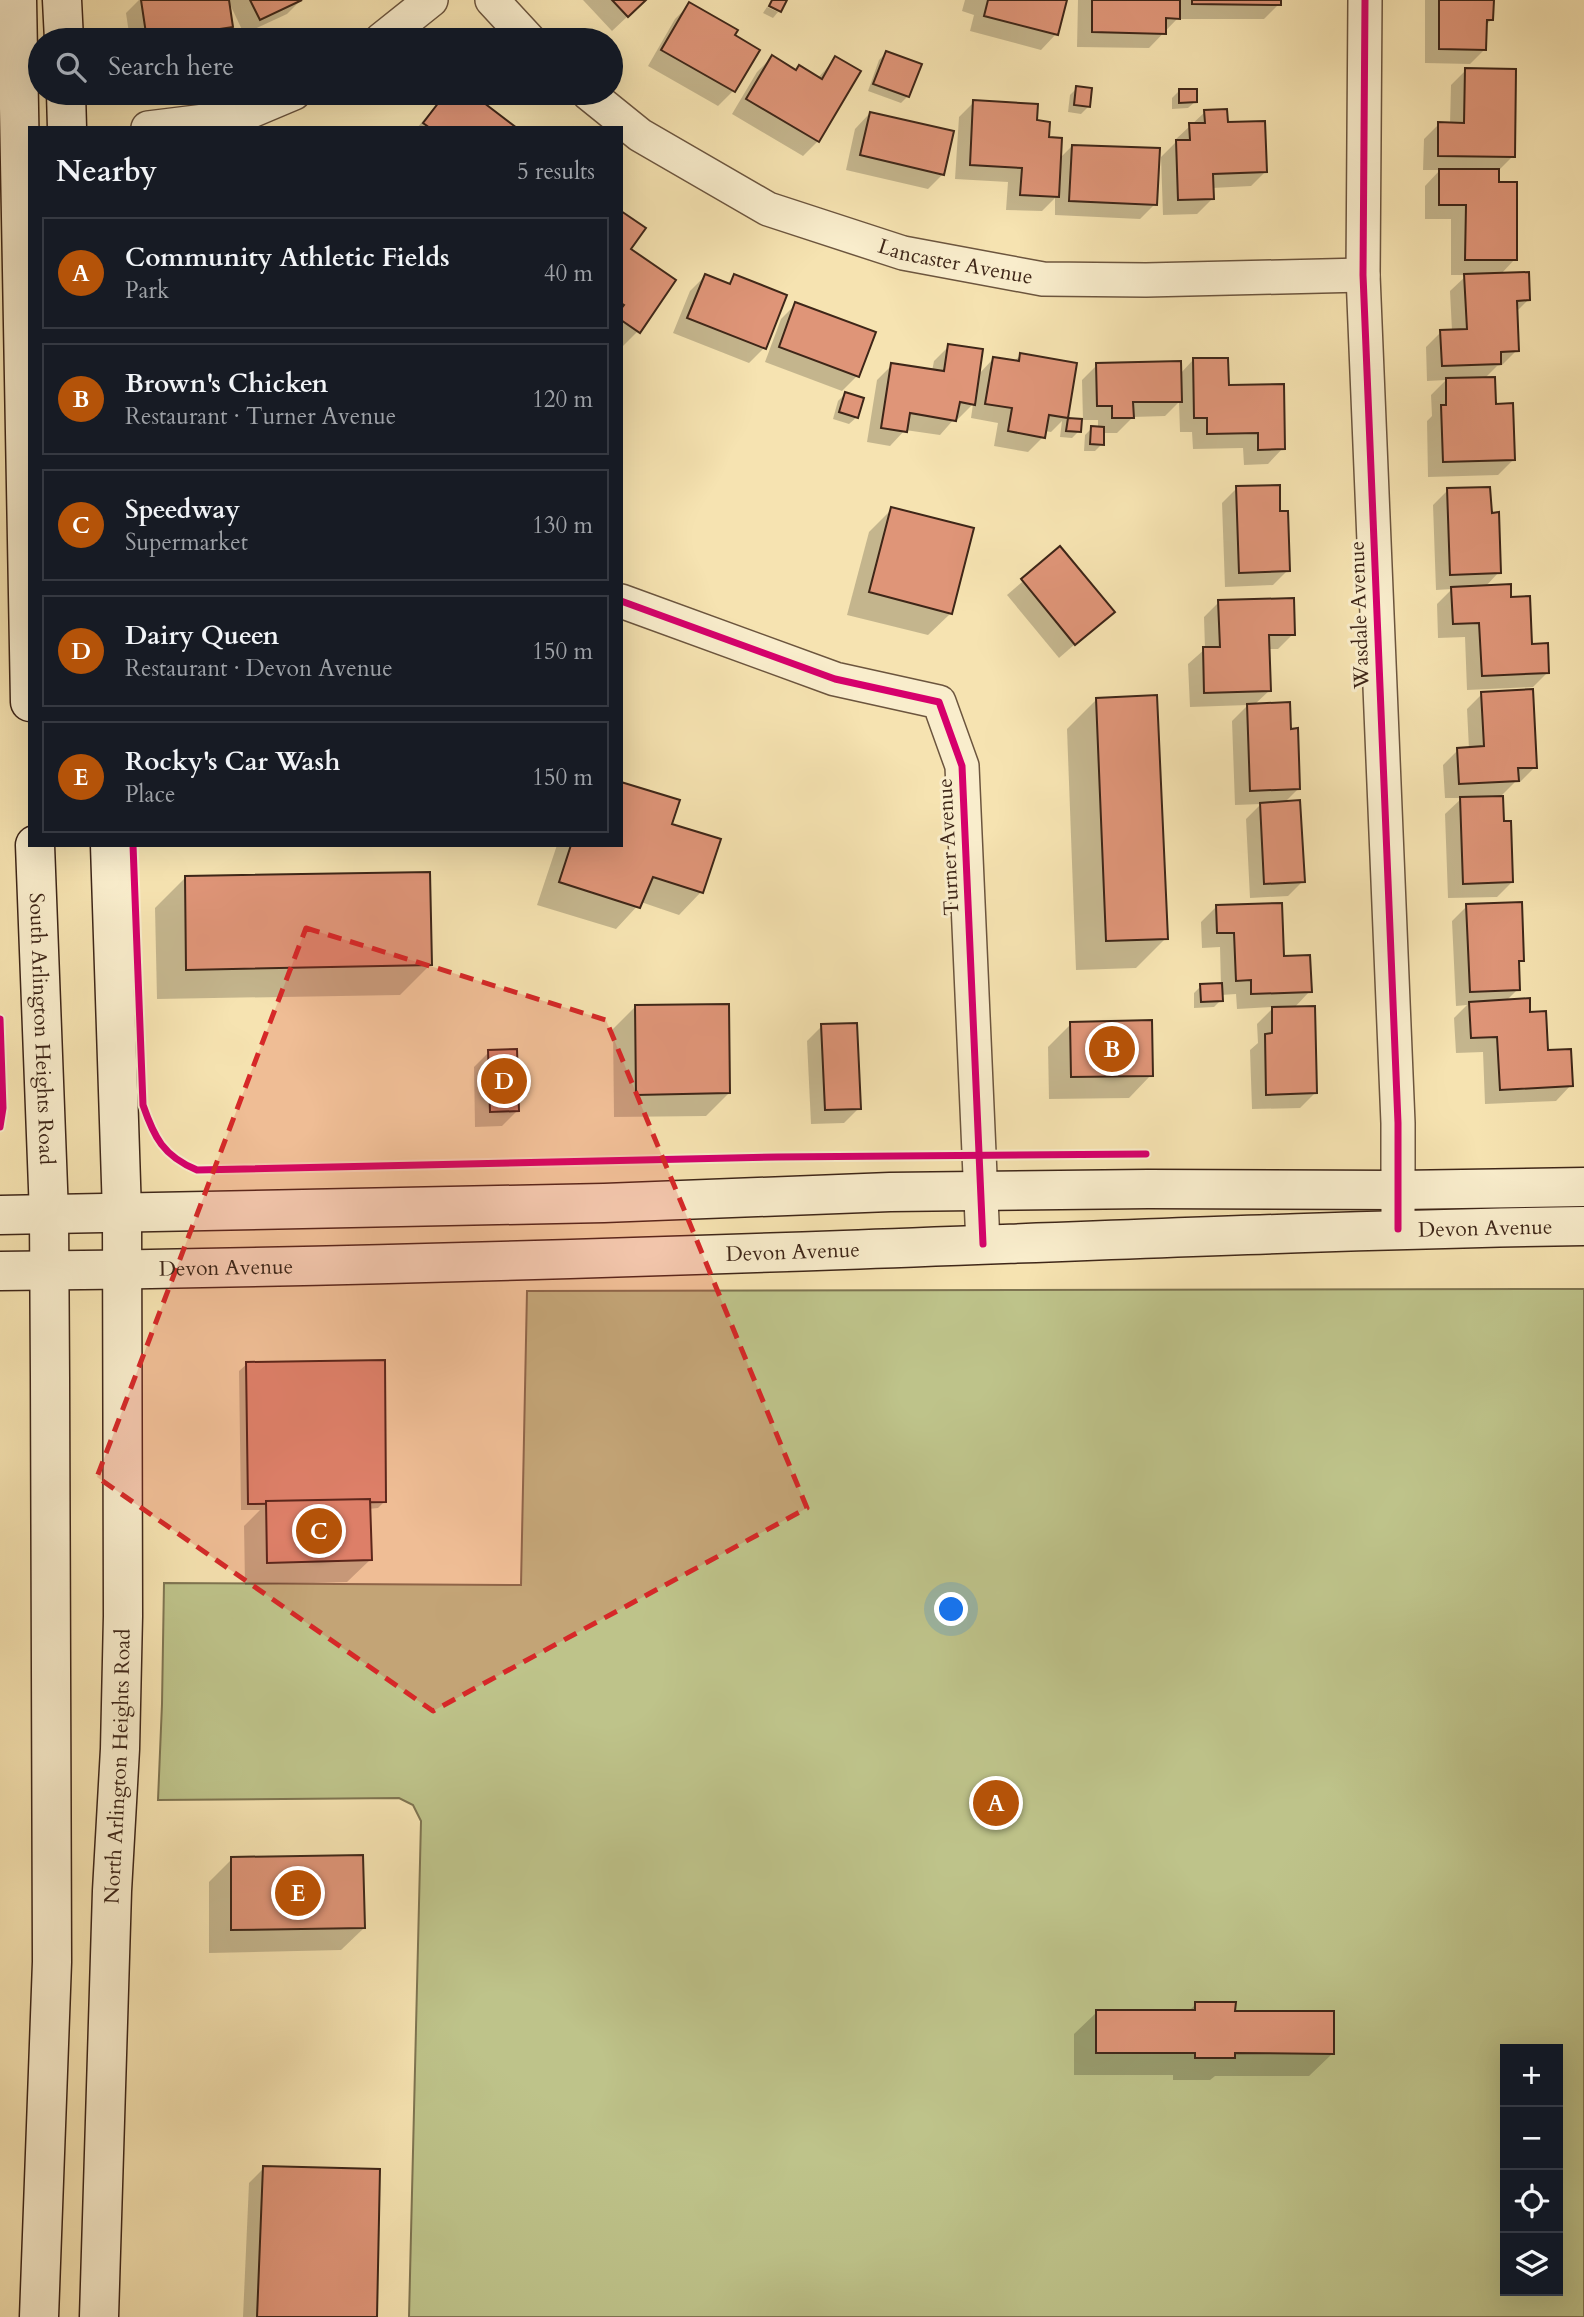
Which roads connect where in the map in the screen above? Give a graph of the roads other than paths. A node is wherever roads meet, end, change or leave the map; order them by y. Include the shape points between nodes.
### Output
1 (18, 0) edge
2 (62, 0) edge
3 (431, 0) edge
4 (492, 0) edge
5 (1365, 0) edge
6 (63, 28) edge
7 (396, 28) edge
8 (518, 28) edge
9 (66, 105) edge
10 (264, 105) edge
11 (603, 105) edge
12 (67, 126) edge
13 (164, 126) edge
14 (26, 132) edge
15 (1363, 275) junction
16 (28, 417) edge
17 (623, 602) edge
18 (35, 847) edge
19 (110, 847) edge
20 (1584, 1187) edge
21 (1399, 1190) junction
22 (980, 1191) junction
23 (122, 1213) junction
24 (49, 1214) junction
25 (0, 1215) edge
26 (1584, 1226) edge
27 (1398, 1229) junction
28 (984, 1244) junction
29 (122, 1268) junction
30 (49, 1270) junction
31 (0, 1271) edge
32 (39, 2317) edge
33 (99, 2317) edge

1 - 14 main road
2 - 6 main road
3 - 7 street
4 - 8 street
5 - 15 street, Wasdale Avenue
9 - 12 main road
10 - 13 street via 213,120
11 - 15 street, Lancaster Avenue via 640,135 768,209 903,253 1043,279
14 - 16 main road
15 - 21 street, Wasdale Avenue
17 - 22 street, Turner Avenue via 835,679 939,702 962,766
18 - 24 main road, South Arlington Heights Road
19 - 23 main road
20 - 21 main road, Devon Avenue
21 - 22 main road, Devon Avenue
21 - 27 street, Wasdale Avenue
22 - 23 main road, Devon Avenue
22 - 28 street, Turner Avenue
23 - 24 main road, Devon Avenue
23 - 29 main road, North Arlington Heights Road
24 - 25 main road, Devon Avenue
24 - 30 main road
26 - 27 main road, Devon Avenue
27 - 28 main road, Devon Avenue
28 - 29 main road, Devon Avenue
29 - 30 main road, Devon Avenue
29 - 33 main road, North Arlington Heights Road via 123,1616
30 - 31 main road, Devon Avenue
30 - 32 main road via 52,1962

